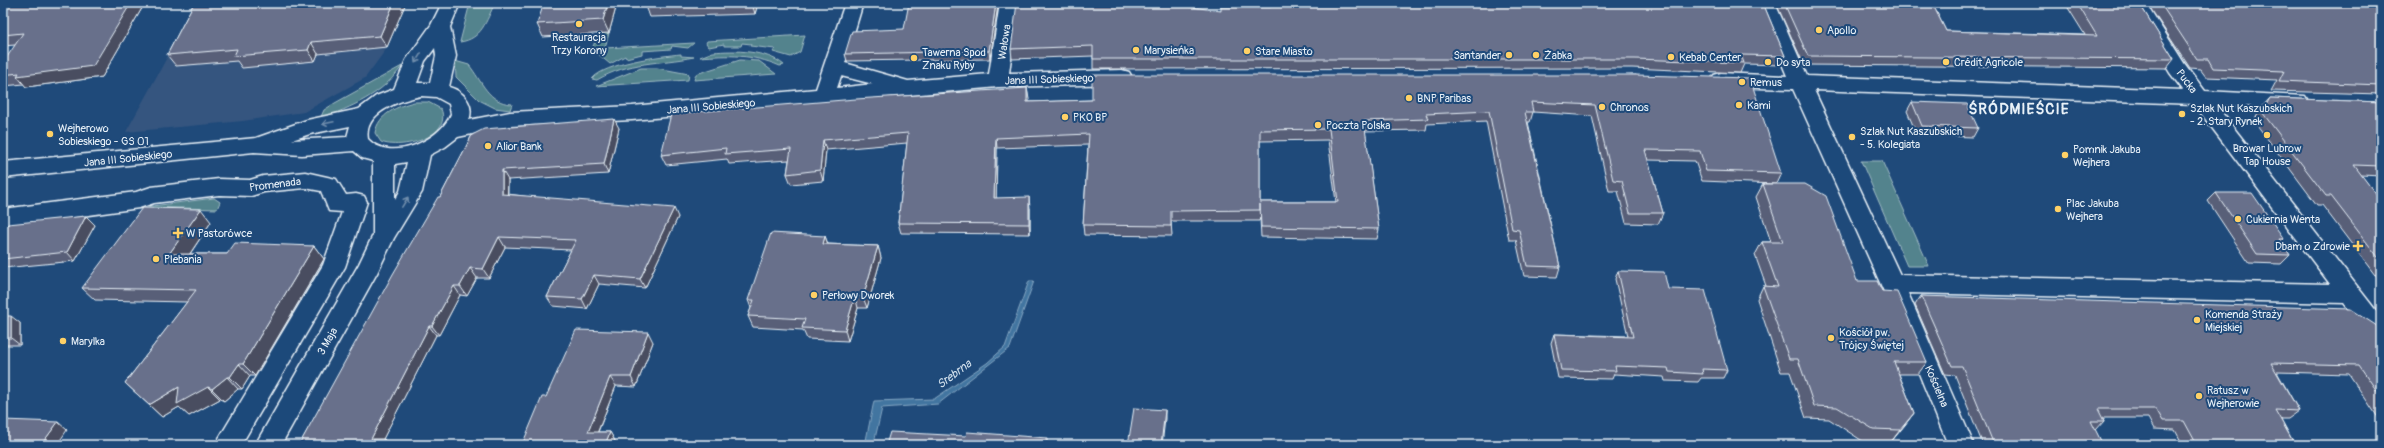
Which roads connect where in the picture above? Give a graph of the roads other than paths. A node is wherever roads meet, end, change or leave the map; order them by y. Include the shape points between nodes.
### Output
1 (451, 3) edge
2 (854, 3) edge
3 (1009, 3) edge
4 (1766, 3) edge
5 (2137, 3) edge
6 (440, 27) junction
7 (845, 70) dead end
8 (1795, 74) junction
9 (1139, 77) edge
10 (1701, 79) edge
11 (998, 80) junction
12 (438, 89) junction
13 (912, 89) junction
14 (403, 92) junction
15 (824, 97) junction
16 (2199, 98) junction
17 (2315, 101) edge
18 (462, 111) junction
19 (366, 115) junction
20 (510, 119) junction
21 (452, 131) junction
22 (359, 143) junction
23 (254, 145) junction
24 (420, 151) junction
25 (384, 157) junction
26 (3, 170) edge
27 (3, 217) edge
28 (384, 235) junction
29 (1893, 284) junction
30 (2351, 294) junction
31 (2381, 334) edge
32 (1959, 444) edge
33 (228, 445) edge
34 (268, 445) edge

1 - 6 street
2 - 15 street
3 - 11 street, Wałowa
4 - 8 street
5 - 16 street, Pucka via 2177,68
6 - 12 street via 446,56
6 -> 14 street via 416,60
7 - 13 street, Jana III Sobieskiego
8 - 10 street via 1762,81
8 - 16 street
8 - 29 street
9 - 11 street, Jana III Sobieskiego
11 - 13 street, Jana III Sobieskiego
12 - 14 street
12 - 18 street via 451,93 459,101
13 - 15 street, Jana III Sobieskiego
14 - 19 street via 376,106
15 - 20 street, Jana III Sobieskiego via 632,113
16 - 17 street
16 - 30 street
18 - 20 street, Jana III Sobieskiego
18 - 21 street
19 - 22 street via 359,125
19 -> 23 street, Jana III Sobieskiego via 307,127
20 - 21 street, Jana III Sobieskiego
21 - 24 street
22 - 23 street, Jana III Sobieskiego via 302,148
22 - 25 street via 368,152
23 - 26 street, Jana III Sobieskiego
24 - 25 street
28 -> 24 street, 3 Maja via 411,192
25 - 28 street, 3 Maja
27 - 33 street, Promenada via 204,189 251,188 263,184 305,180 328,185 335,194 337,205 356,202 334,267
28 - 34 street, 3 Maja via 369,267
29 - 30 street
29 - 32 street, Kościelna
30 - 31 street

